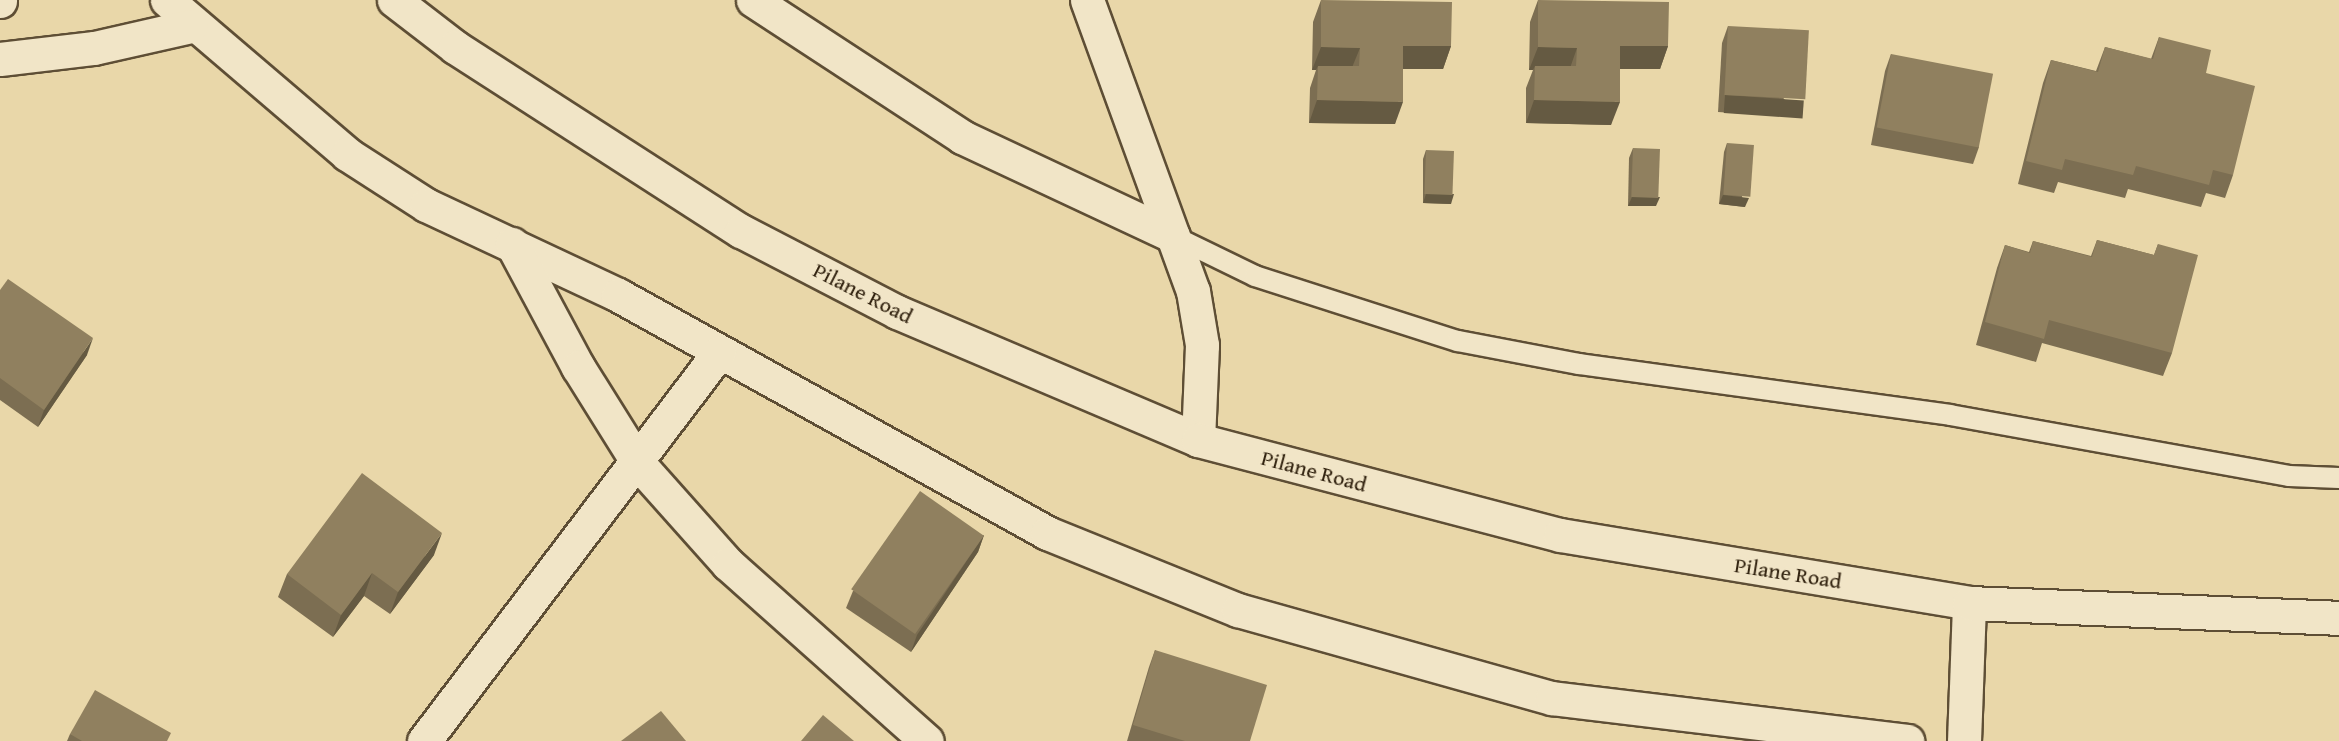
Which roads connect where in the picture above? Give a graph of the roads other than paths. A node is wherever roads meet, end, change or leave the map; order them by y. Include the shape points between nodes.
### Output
1 (167, 0) edge
2 (394, 0) edge
3 (753, 0) edge
4 (1087, 0) edge
5 (191, 26) junction
6 (0, 59) edge
7 (1173, 236) junction
8 (512, 243) junction
9 (719, 352) junction
10 (1198, 440) junction
11 (638, 463) junction
12 (2339, 478) edge
13 (1969, 603) junction
14 (2339, 618) edge
15 (424, 741) edge
16 (927, 741) edge
17 (1907, 741) edge
18 (1964, 741) edge

1 - 5 street
2 - 10 street, Pilane Road via 455,47 741,231 897,312
3 - 7 street via 962,137
4 - 7 street
5 - 6 street via 94,48
5 - 8 street via 347,154 426,205
7 - 10 street via 1193,291 1202,345
7 - 12 lane via 1255,276 1458,341 1579,364 1904,407 2289,476
8 - 9 street
8 - 11 street via 578,367
9 - 11 street
9 - 17 street via 1047,533 1238,610 1552,698
10 - 13 street, Pilane Road via 1560,535
11 - 15 street
11 - 16 street via 728,564
13 - 14 street, Pilane Road
13 - 18 street

